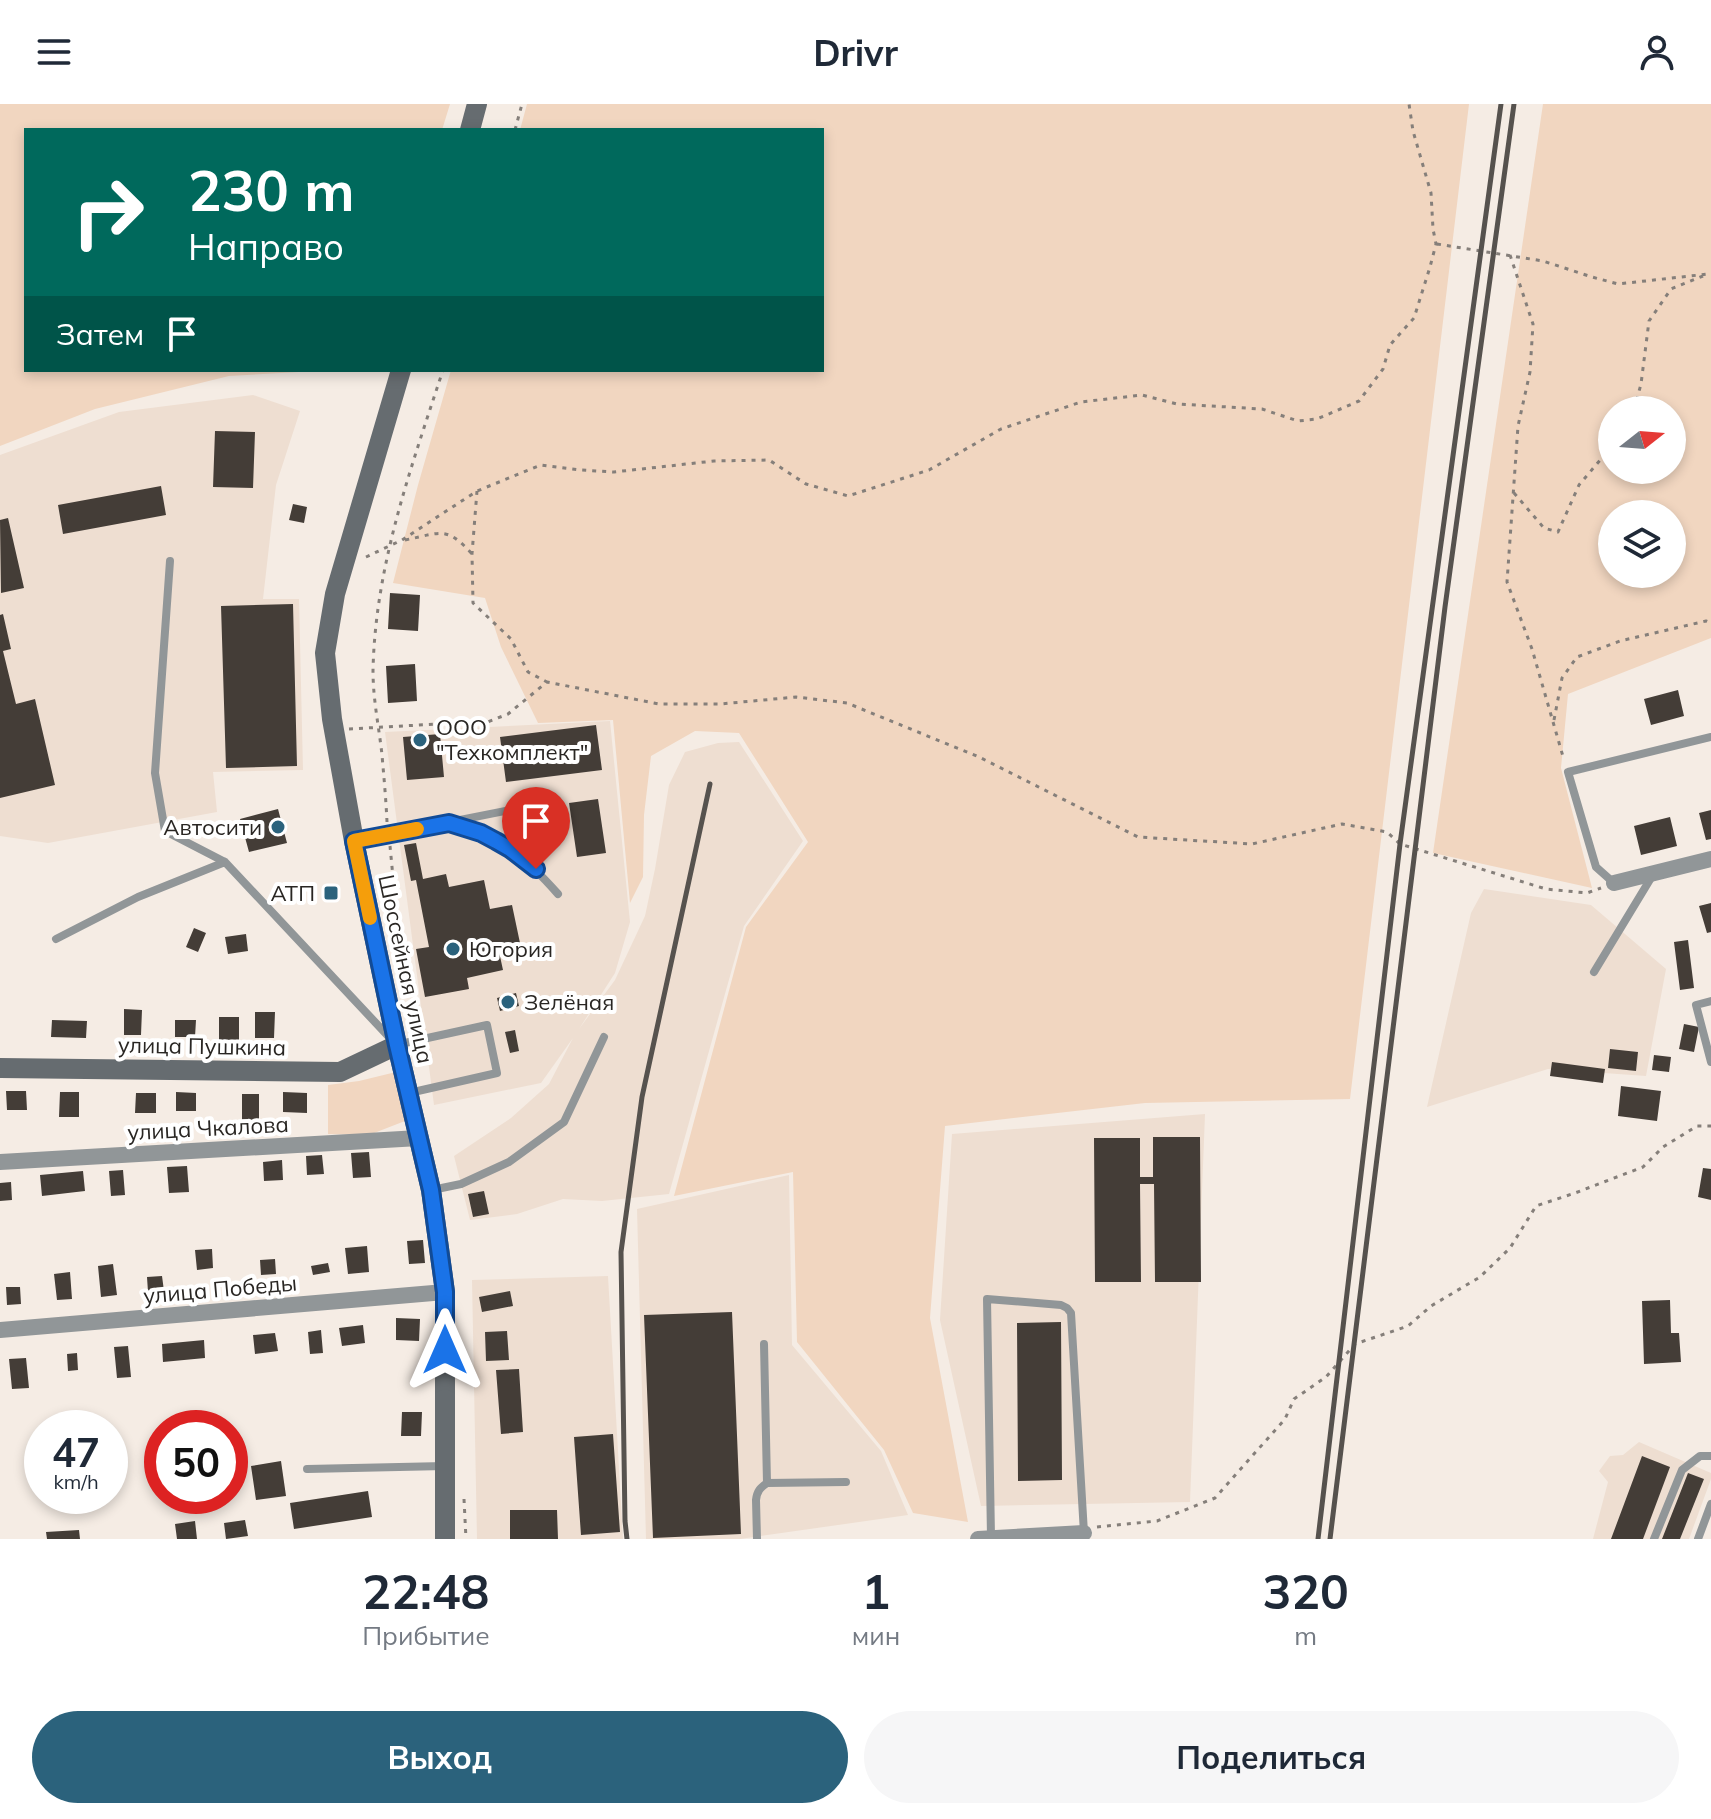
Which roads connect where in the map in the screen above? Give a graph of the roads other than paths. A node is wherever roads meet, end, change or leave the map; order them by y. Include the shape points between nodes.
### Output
1 (477, 104) edge
2 (471, 128) edge
3 (400, 372) edge
4 (170, 561) dead end
5 (1711, 737) edge
6 (525, 807) dead end
7 (449, 823) junction
8 (354, 841) junction
9 (1711, 859) edge
10 (225, 862) junction
11 (1654, 873) junction
12 (1614, 883) joint
13 (558, 894) dead end
14 (56, 939) dead end
15 (1594, 972) dead end
16 (1711, 1001) edge
17 (604, 1037) dead end
18 (397, 1045) junction
19 (1711, 1062) edge
20 (0, 1068) edge
21 (409, 1093) junction
22 (419, 1138) junction
23 (0, 1162) edge
24 (431, 1190) junction
25 (445, 1292) junction
26 (0, 1330) edge
27 (764, 1344) dead end
28 (1711, 1456) edge
29 (445, 1466) junction
30 (307, 1469) dead end
31 (846, 1482) dead end
32 (767, 1483) junction
33 (1711, 1504) edge
34 (1084, 1533) joint
35 (991, 1538) edge
36 (445, 1539) edge
37 (757, 1539) edge
38 (978, 1539) edge
39 (1654, 1539) edge
40 (1698, 1539) edge

1 - 2 main road
3 - 8 main road, Шоссейная улица via 335,594 325,653
4 - 10 lane via 155,773 165,831
5 - 12 lane via 1568,772 1596,867
6 - 7 lane
7 - 8 lane
7 - 13 lane via 510,849
8 - 18 main road, Шоссейная улица
9 - 11 street
10 - 14 lane via 138,897
10 - 18 lane
11 - 12 street
11 - 15 lane
16 - 19 lane via 1696,1005
17 - 24 lane via 564,1122 509,1162 461,1184
18 - 20 main road, улица Пушкина via 340,1072
18 - 21 main road, Шоссейная улица
18 - 21 lane via 487,1025 497,1073
21 - 22 main road, Шоссейная улица
22 - 23 street, улица Чкалова
22 - 24 main road, Шоссейная улица
24 - 25 main road, Шоссейная улица
25 - 26 street, улица Победы
25 - 29 main road, Шоссейная улица
27 - 32 lane
28 - 39 lane via 1700,1456 1682,1470
29 - 30 lane
29 - 36 main road, Шоссейная улица
31 - 32 lane
32 - 37 lane via 757,1494
33 - 40 lane
34 - 35 street
34 - 35 lane via 1071,1313 1061,1305 987,1299
35 - 38 street

